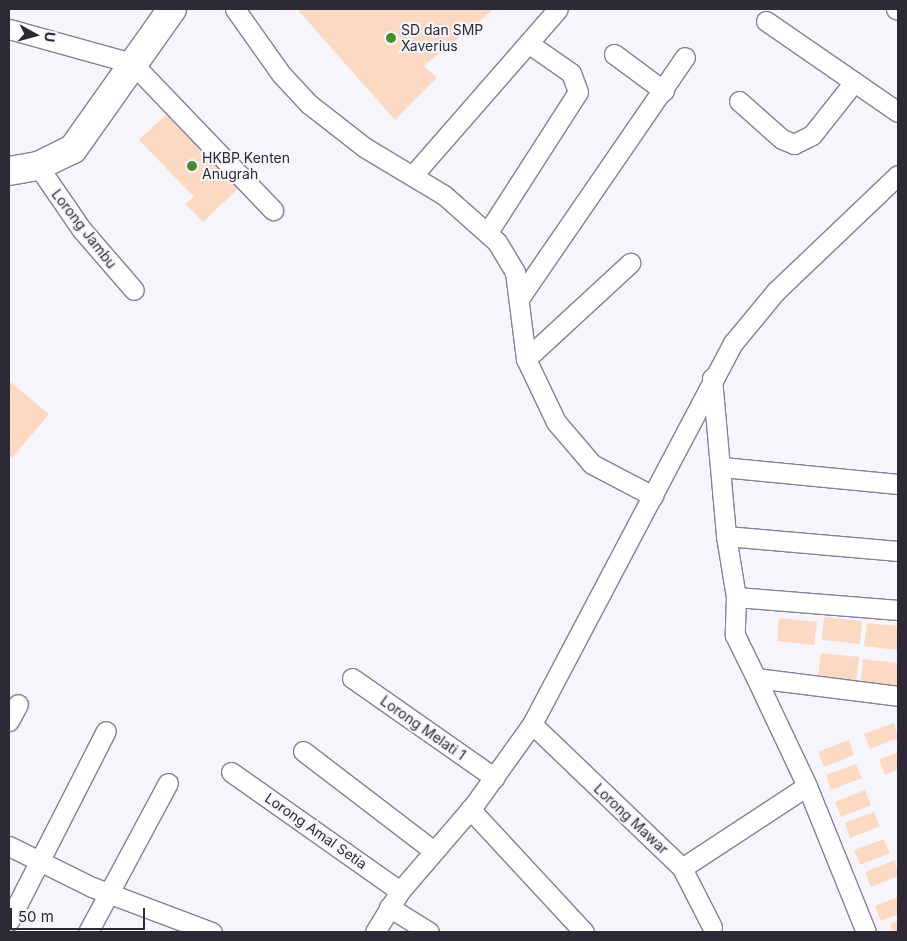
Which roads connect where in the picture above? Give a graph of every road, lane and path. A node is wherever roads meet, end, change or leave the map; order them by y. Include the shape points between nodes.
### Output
1 (172, 9) edge
2 (235, 9) edge
3 (558, 9) edge
4 (766, 21) dead end
5 (9, 29) edge
6 (528, 43) junction
7 (614, 54) dead end
8 (685, 57) dead end
9 (132, 63) junction
10 (854, 82) junction
11 (664, 90) junction
12 (739, 101) dead end
13 (898, 112) edge
14 (38, 166) junction
15 (9, 171) edge
16 (413, 175) junction
17 (898, 175) edge
18 (273, 210) dead end
19 (488, 232) junction
20 (630, 263) dead end
21 (134, 290) dead end
22 (520, 297) junction
23 (526, 358) junction
24 (712, 378) junction
25 (722, 467) junction
26 (898, 484) edge
27 (653, 496) junction
28 (726, 536) junction
29 (898, 551) edge
30 (736, 598) junction
31 (898, 610) edge
32 (352, 678) dead end
33 (756, 678) junction
34 (898, 696) edge
35 (18, 704) dead end
36 (9, 721) edge
37 (532, 724) junction
38 (106, 731) dead end
39 (303, 751) dead end
40 (231, 772) dead end
41 (494, 778) junction
42 (168, 783) dead end
43 (807, 786) junction
44 (470, 810) junction
45 (9, 846) edge
46 (434, 851) junction
47 (38, 861) junction
48 (682, 868) junction
49 (400, 891) junction
50 (110, 894) junction
51 (389, 907) junction
52 (9, 921) edge
53 (712, 927) dead end
54 (88, 932) edge
55 (212, 932) edge
56 (375, 932) edge
57 (429, 932) edge
58 (584, 932) edge
59 (866, 932) edge

1 - 9 street
2 - 16 street via 281,74 309,104 364,147
3 - 6 street
4 - 10 street
5 - 9 street
6 - 16 street
6 - 19 street via 571,73 578,92
7 - 11 street
8 - 11 street
9 - 14 street via 73,149
9 - 18 street
10 - 12 street via 812,135 794,144 782,140
10 - 13 street
11 - 22 street
14 - 15 street
14 - 21 street, Lorong Jambu via 82,230
16 - 19 street
17 - 24 street via 764,303
19 - 22 street via 512,267
20 - 23 street
22 - 23 street
23 - 27 street via 546,404 580,454 603,472
24 - 25 street
24 - 27 street
25 - 26 street
25 - 28 street
27 - 37 street
28 - 29 street
28 - 30 street
30 - 31 street
30 - 33 street via 735,639
32 - 41 street, Lorong Melati 1
33 - 34 street
33 - 43 street
35 - 36 street
37 - 41 street
37 - 48 street, Lorong Mawar
38 - 47 street
39 - 46 street
40 - 49 street, Lorong Amal Setia
41 - 44 street
42 - 50 street
43 - 48 street
43 - 59 street
44 - 46 street
44 - 58 street
45 - 47 street
46 - 49 street
47 - 50 street
47 - 52 street
48 - 53 street, Lorong Mawar
49 - 51 street
50 - 54 street
50 - 55 street
51 - 56 street
51 - 57 street

